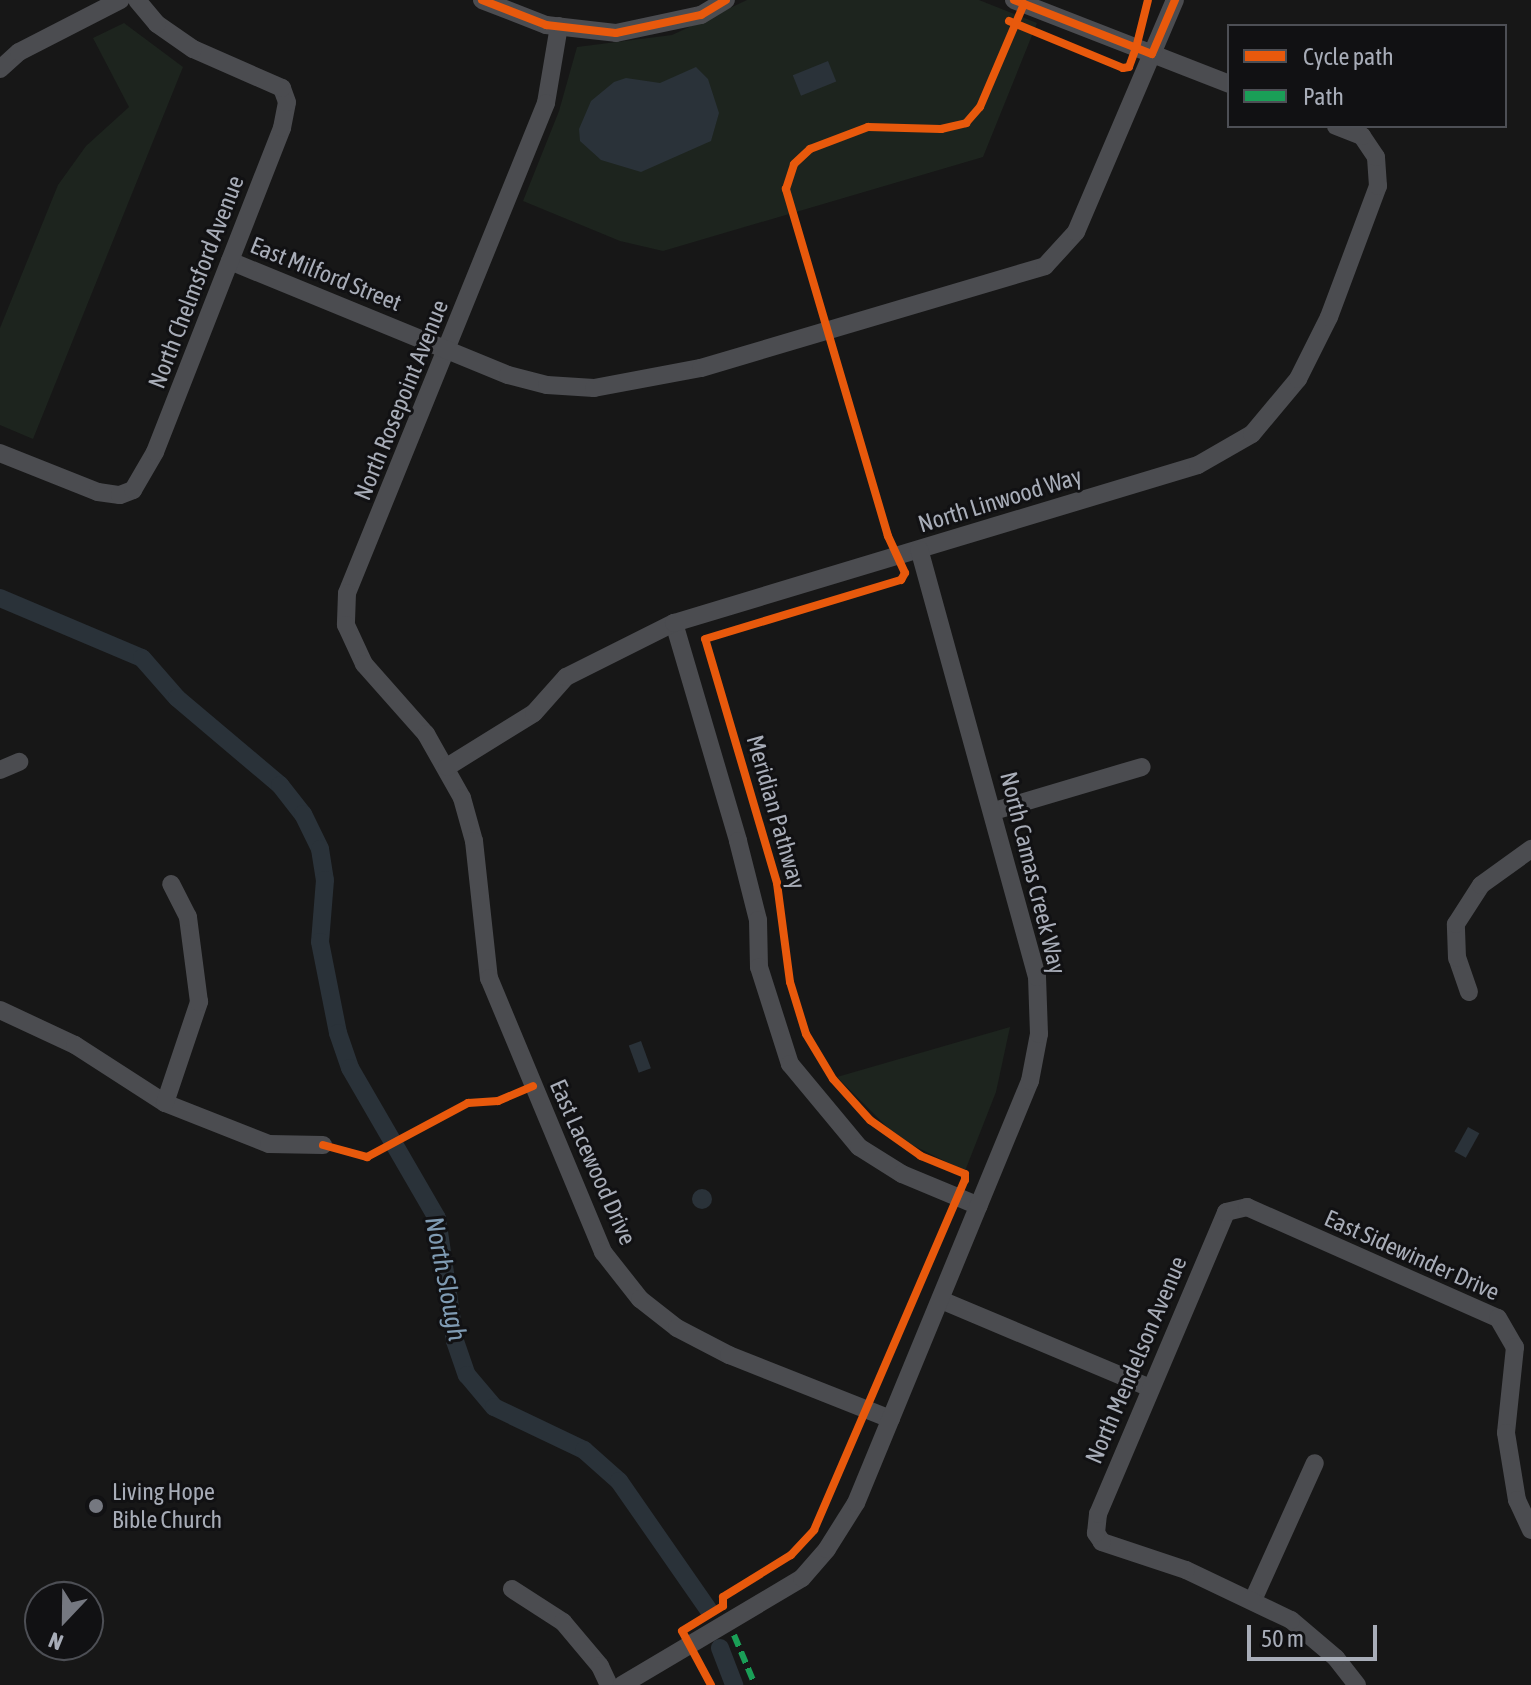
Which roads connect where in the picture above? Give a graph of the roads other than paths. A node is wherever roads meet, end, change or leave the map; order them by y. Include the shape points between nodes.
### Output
1 (120, 0) edge
2 (137, 0) edge
3 (482, 0) edge
4 (726, 0) edge
5 (1014, 0) edge
6 (1175, 0) edge
7 (559, 26) junction
8 (1152, 54) junction
9 (0, 69) edge
10 (1227, 83) edge
11 (1341, 128) edge
12 (230, 261) junction
13 (448, 350) junction
14 (0, 453) edge
15 (919, 550) junction
16 (674, 623) junction
17 (19, 762) dead end
18 (447, 767) junction
19 (1142, 767) dead end
20 (0, 770) edge
21 (994, 811) junction
22 (1531, 849) edge
23 (171, 884) dead end
24 (1469, 992) dead end
25 (0, 1010) edge
26 (165, 1103) junction
27 (323, 1145) dead end
28 (979, 1206) junction
29 (1235, 1206) joint
30 (941, 1300) junction
31 (1150, 1388) junction
32 (891, 1419) junction
33 (1315, 1463) dead end
34 (1531, 1530) edge
35 (512, 1589) dead end
36 (1253, 1600) junction
37 (609, 1685) edge
38 (622, 1685) edge
39 (1357, 1685) edge

1 - 9 street via 19,52
2 - 12 street, North Chelmsford Avenue via 157,24 193,49 282,88 287,102 282,128
3 - 7 street
4 - 7 street via 701,15 616,33
5 - 8 street
6 - 8 street, East Milford Street
7 - 13 street, North Rosepoint Avenue via 546,103
8 - 10 street
8 - 13 street, East Milford Street via 1076,232 1045,266 643,383 547,385
11 - 15 street, North Linwood Way via 1362,136 1376,157 1378,186 1329,317 1298,379 1252,434 1198,465
12 - 13 street, East Milford Street
12 - 14 street, North Chelmsford Avenue via 155,452 133,490 120,495 98,492
13 - 18 street, North Rosepoint Avenue via 344,606 353,647
15 - 16 street, North Linwood Way
15 - 21 street, North Camas Creek Way
16 - 18 street, North Linwood Way via 566,677 534,713
16 - 28 street via 738,841 758,920 759,967 790,1064 859,1147 902,1174
17 - 20 street
18 - 32 street, East Lacewood Drive via 474,841 489,978 603,1252 640,1299 677,1328 729,1355
19 - 21 street
21 - 28 street, North Camas Creek Way via 1037,977 1039,1034 1030,1081
22 - 24 street via 1481,885 1456,924 1457,958
23 - 26 street via 188,917 199,1002
25 - 26 street via 42,1027
26 - 27 street via 269,1144
28 - 30 street, North Camas Creek Way
29 - 31 street, North Mendelson Avenue via 1220,1219
29 - 34 street, East Sidewinder Drive via 1483,1309 1501,1322 1515,1347 1506,1433 1509,1467
30 - 31 street
30 - 32 street, North Camas Creek Way
31 - 36 street, North Mendelson Avenue via 1098,1514 1098,1539
32 - 38 street, North Camas Creek Way via 856,1503 802,1578
33 - 36 street
35 - 37 street via 563,1622
36 - 39 street via 1291,1620 1336,1658

